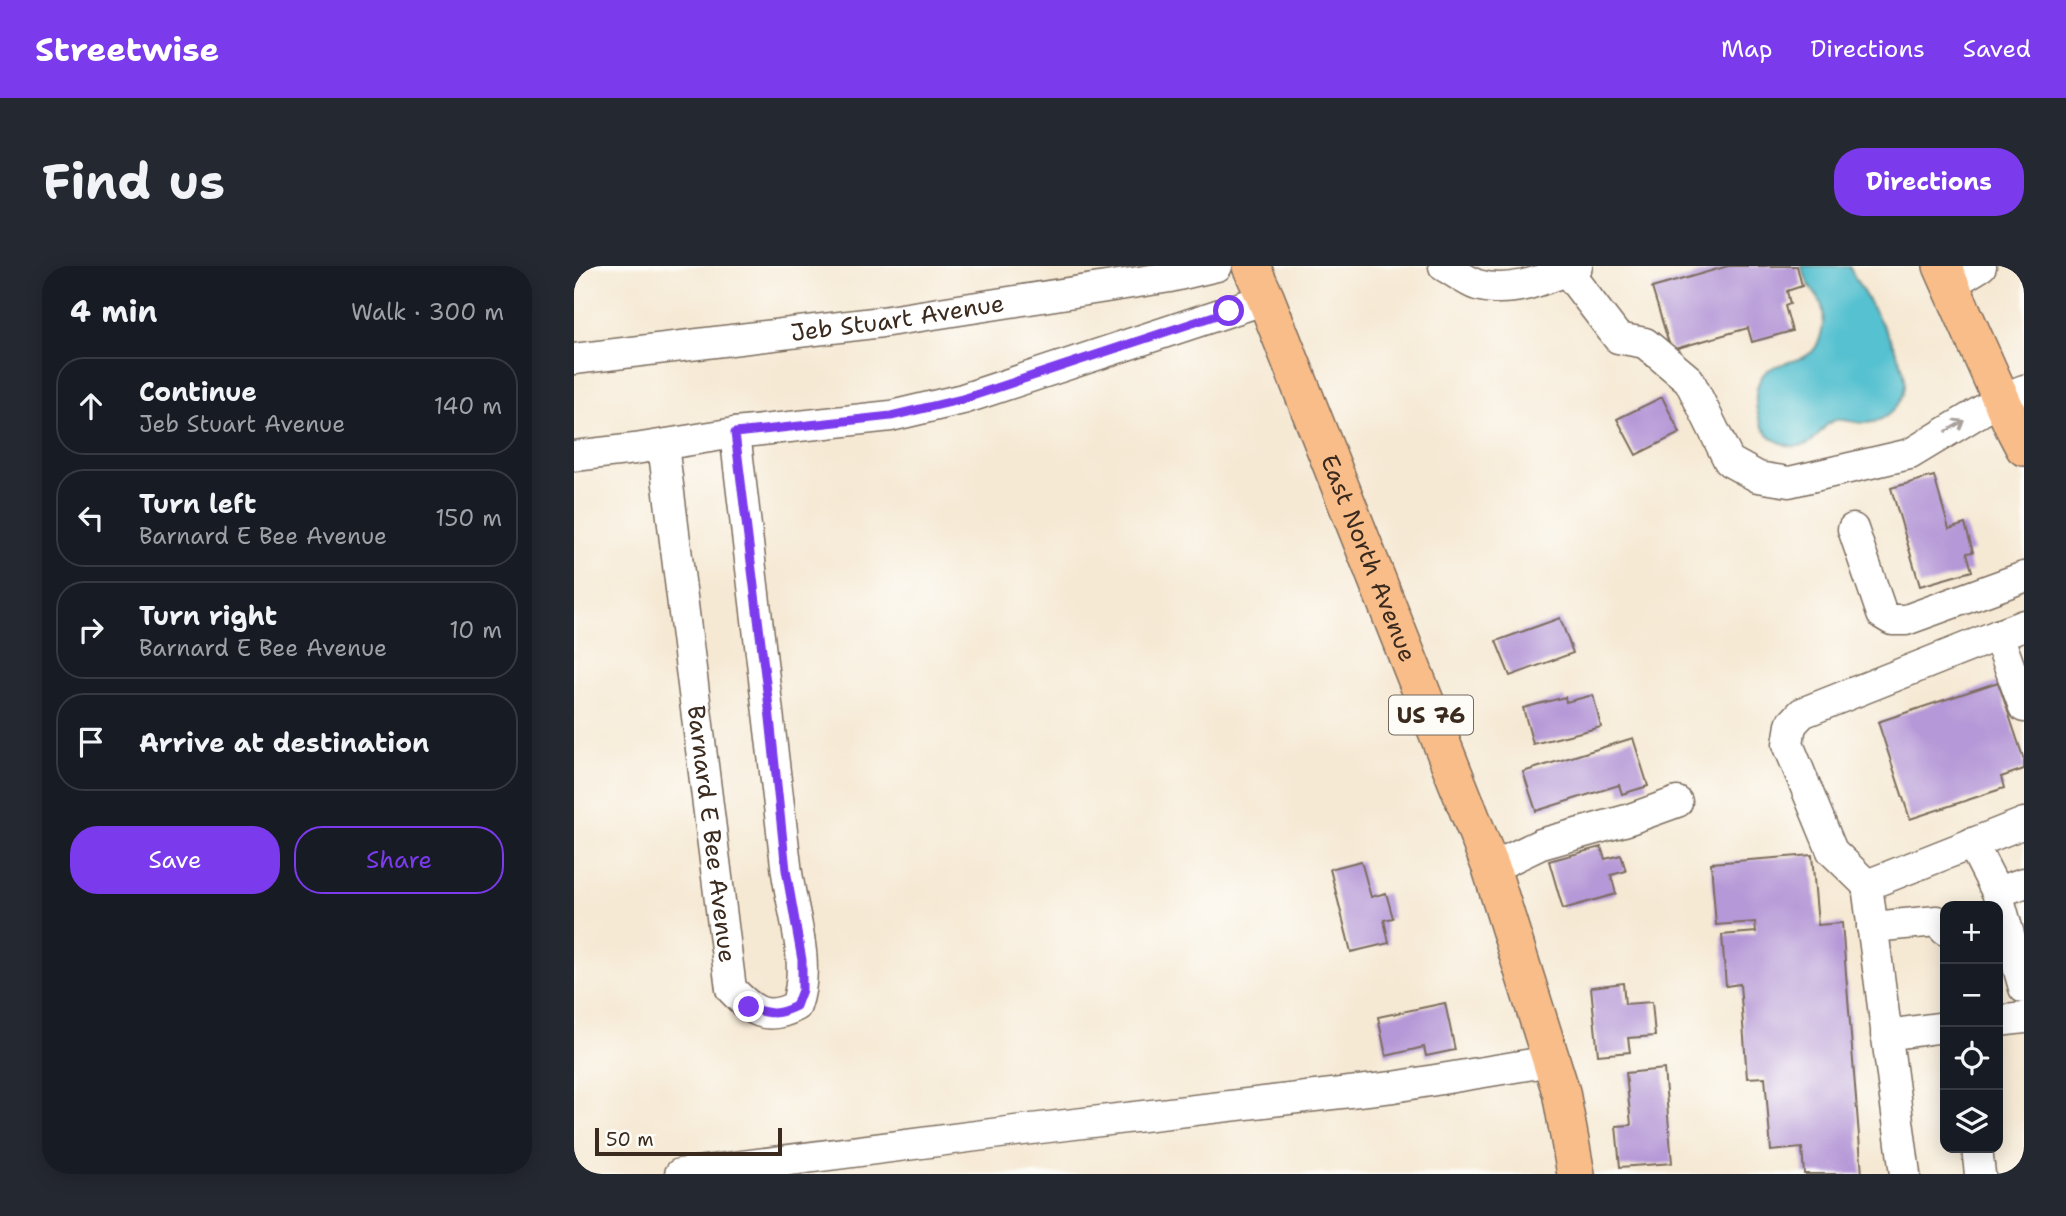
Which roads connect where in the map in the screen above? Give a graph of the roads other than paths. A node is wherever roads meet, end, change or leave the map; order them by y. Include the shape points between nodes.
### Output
1 (1444, 266) edge
2 (1981, 266) edge
3 (1572, 268) edge
4 (1248, 273) edge
5 (1946, 275) edge
6 (574, 359) edge
7 (2012, 394) edge
8 (735, 433) junction
9 (663, 445) junction
10 (2024, 447) edge
11 (574, 456) edge
12 (1853, 529) dead end
13 (2024, 577) edge
14 (2011, 630) edge
15 (2024, 707) edge
16 (1677, 802) dead end
17 (2024, 823) edge
18 (1972, 843) junction
19 (1491, 869) junction
20 (1867, 886) junction
21 (2010, 888) edge
22 (1940, 924) edge
23 (1872, 928) junction
24 (2020, 953) edge
25 (2024, 988) edge
26 (2024, 1018) edge
27 (2003, 1020) edge
28 (1940, 1028) edge
29 (1886, 1035) junction
30 (1551, 1061) junction
31 (1978, 1153) edge
32 (680, 1174) edge
33 (1576, 1174) edge
34 (1905, 1174) edge
35 (1980, 1174) edge

1 - 3 street via 1475,284 1499,289 1530,285
2 - 5 street
3 -> 7 street via 1618,338 1645,343 1689,380 1729,461 1758,477 1789,482 1910,454
4 - 6 street, Jeb Stuart Avenue via 1170,277 882,322
4 - 8 street via 963,399 891,416
4 - 19 main road, East North Avenue / US 76
5 - 7 main road
7 - 10 main road
8 - 9 street
8 - 9 street, Barnard E Bee Avenue via 786,870 802,960 802,990 796,1006 783,1013 767,1014 749,1007 731,989
9 - 11 street
12 - 13 street via 1882,614 1892,620 1906,620
14 - 15 street
14 - 20 street via 1802,713 1791,725 1788,744 1832,851
16 - 19 street via 1541,844
17 - 18 street
18 - 20 street
18 - 21 street
19 - 30 main road, East North Avenue / US 76
20 - 23 street
21 - 24 street
22 - 23 street via 1937,921
23 - 29 street
24 - 25 street
26 - 27 street
28 - 29 street
29 - 34 street
30 - 32 street via 1393,1087
30 - 33 main road, East North Avenue / US 76
31 - 35 street

